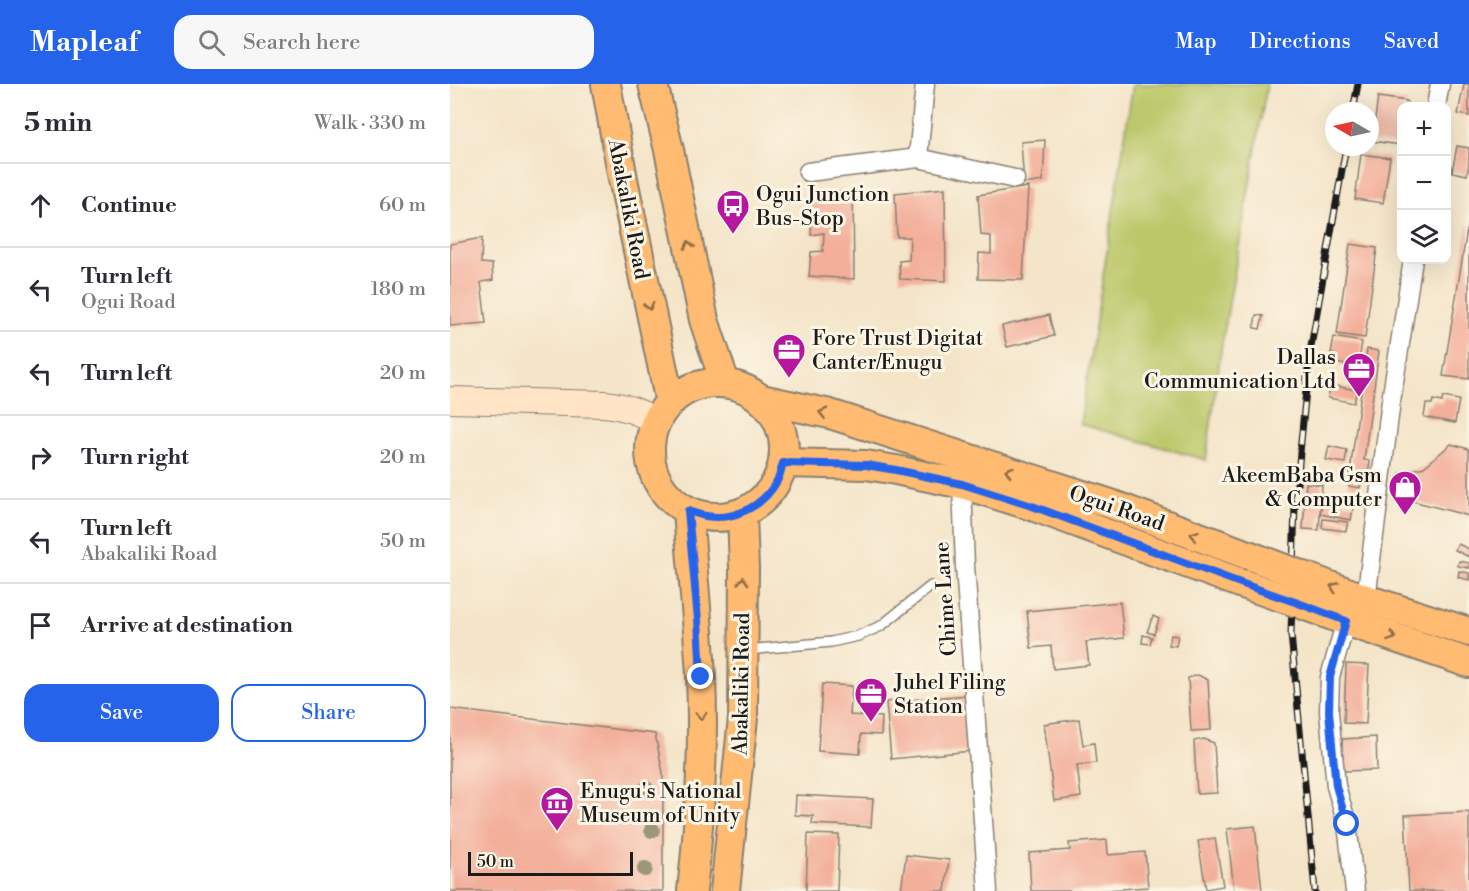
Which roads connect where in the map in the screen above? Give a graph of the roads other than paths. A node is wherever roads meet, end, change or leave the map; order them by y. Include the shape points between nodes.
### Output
1 (606, 84) edge
2 (653, 84) edge
3 (925, 84) edge
4 (1440, 84) edge
5 (1437, 102) edge
6 (918, 158) junction
7 (808, 172) dead end
8 (1015, 180) dead end
9 (1412, 264) edge
10 (724, 383) junction
11 (761, 399) junction
12 (450, 400) edge
13 (664, 412) junction
14 (783, 463) junction
15 (962, 484) junction
16 (688, 511) junction
17 (742, 513) junction
18 (931, 586) dead end
19 (1293, 587) junction
20 (1366, 599) junction
21 (1346, 621) junction
22 (1469, 632) edge
23 (743, 650) junction
24 (1469, 663) edge
25 (700, 802) junction
26 (735, 810) junction
27 (692, 891) edge
28 (725, 891) edge
29 (988, 891) edge
30 (1355, 891) edge

1 -> 13 main road, Abakaliki Road
10 -> 2 main road via 704,320
3 - 6 street
4 - 5 street
6 - 7 street
6 - 8 street
9 - 20 street
10 - 11 main road
10 - 13 main road via 686,391
11 - 14 main road via 771,409 783,435
19 -> 11 main road, Ogui Road, bridge via 1248,555 1108,503 830,414
12 - 13 street via 622,406
13 - 16 main road via 654,428 651,460 663,490
14 - 15 main road, Ogui Road via 866,465
14 - 17 main road via 769,493
15 - 19 main road, Ogui Road, bridge via 1243,584
15 - 29 street, Chime Lane via 964,566
16 - 17 main road via 715,517
16 -> 25 main road, Abakaliki Road via 701,677
23 -> 17 main road, Abakaliki Road
18 - 23 lane via 881,626 858,636
20 -> 19 main road, Ogui Road
19 - 21 main road, Ogui Road
20 - 22 main road, Ogui Road
21 -> 24 main road, Ogui Road
21 - 30 street via 1330,677 1329,712 1336,786 1347,824
23 - 26 main road, Abakaliki Road via 743,718
25 - 26 main road
25 - 27 main road, Abakaliki Road
26 - 28 main road, Abakaliki Road

